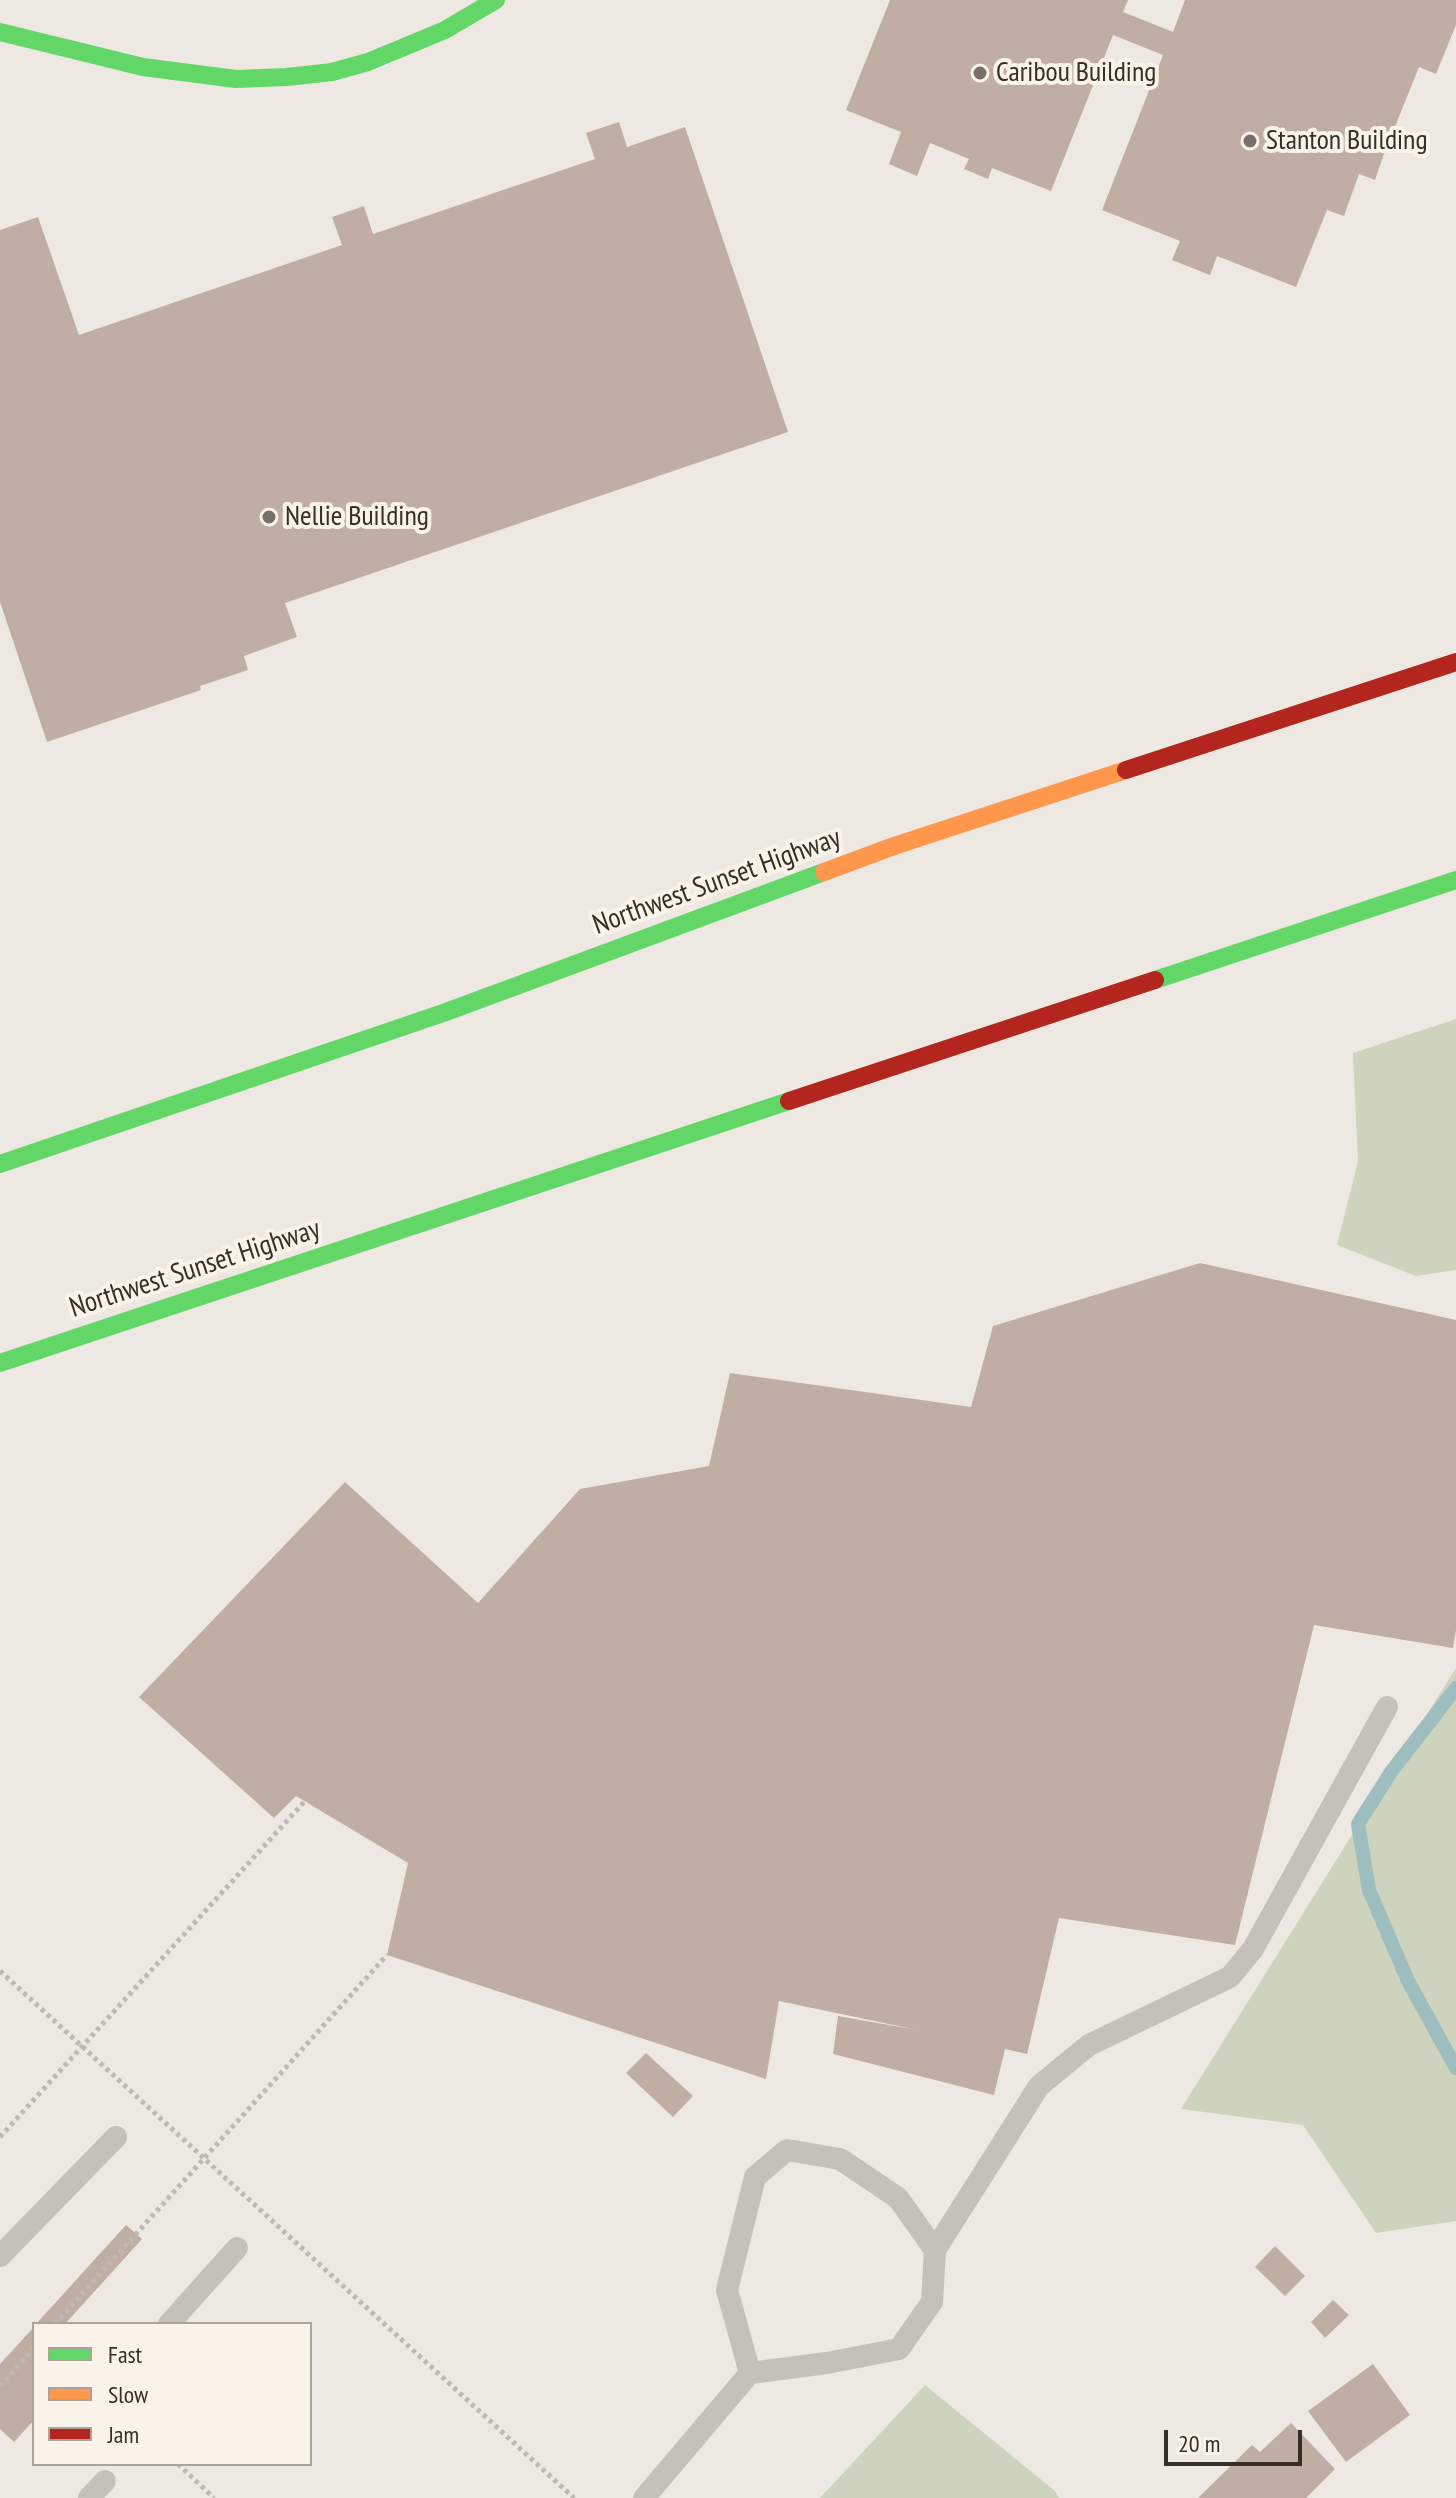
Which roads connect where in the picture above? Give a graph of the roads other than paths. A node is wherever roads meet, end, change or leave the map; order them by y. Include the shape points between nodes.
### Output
1 (496, 0) edge
2 (0, 32) edge
3 (1456, 662) edge
4 (1456, 880) edge
5 (0, 1164) edge
6 (0, 1363) edge
7 (1387, 1707) dead end
8 (116, 2137) dead end
9 (237, 2248) dead end
10 (935, 2250) junction
11 (0, 2256) edge
12 (171, 2322) edge
13 (750, 2373) junction
14 (105, 2481) dead end
15 (89, 2498) edge
16 (644, 2498) edge

1 - 2 main road via 445,30 368,62 287,77 236,79 143,67
3 - 5 main road, Northwest Sunset Highway via 894,846 446,1012
4 - 6 main road, Northwest Sunset Highway
7 - 10 lane via 1253,1949 1230,1977 1089,2045 1039,2086
8 - 11 lane
9 - 12 lane
10 - 13 lane via 932,2302 899,2349
10 - 13 lane via 898,2198 840,2159 787,2150 755,2177 727,2290
13 - 16 lane
14 - 15 lane

